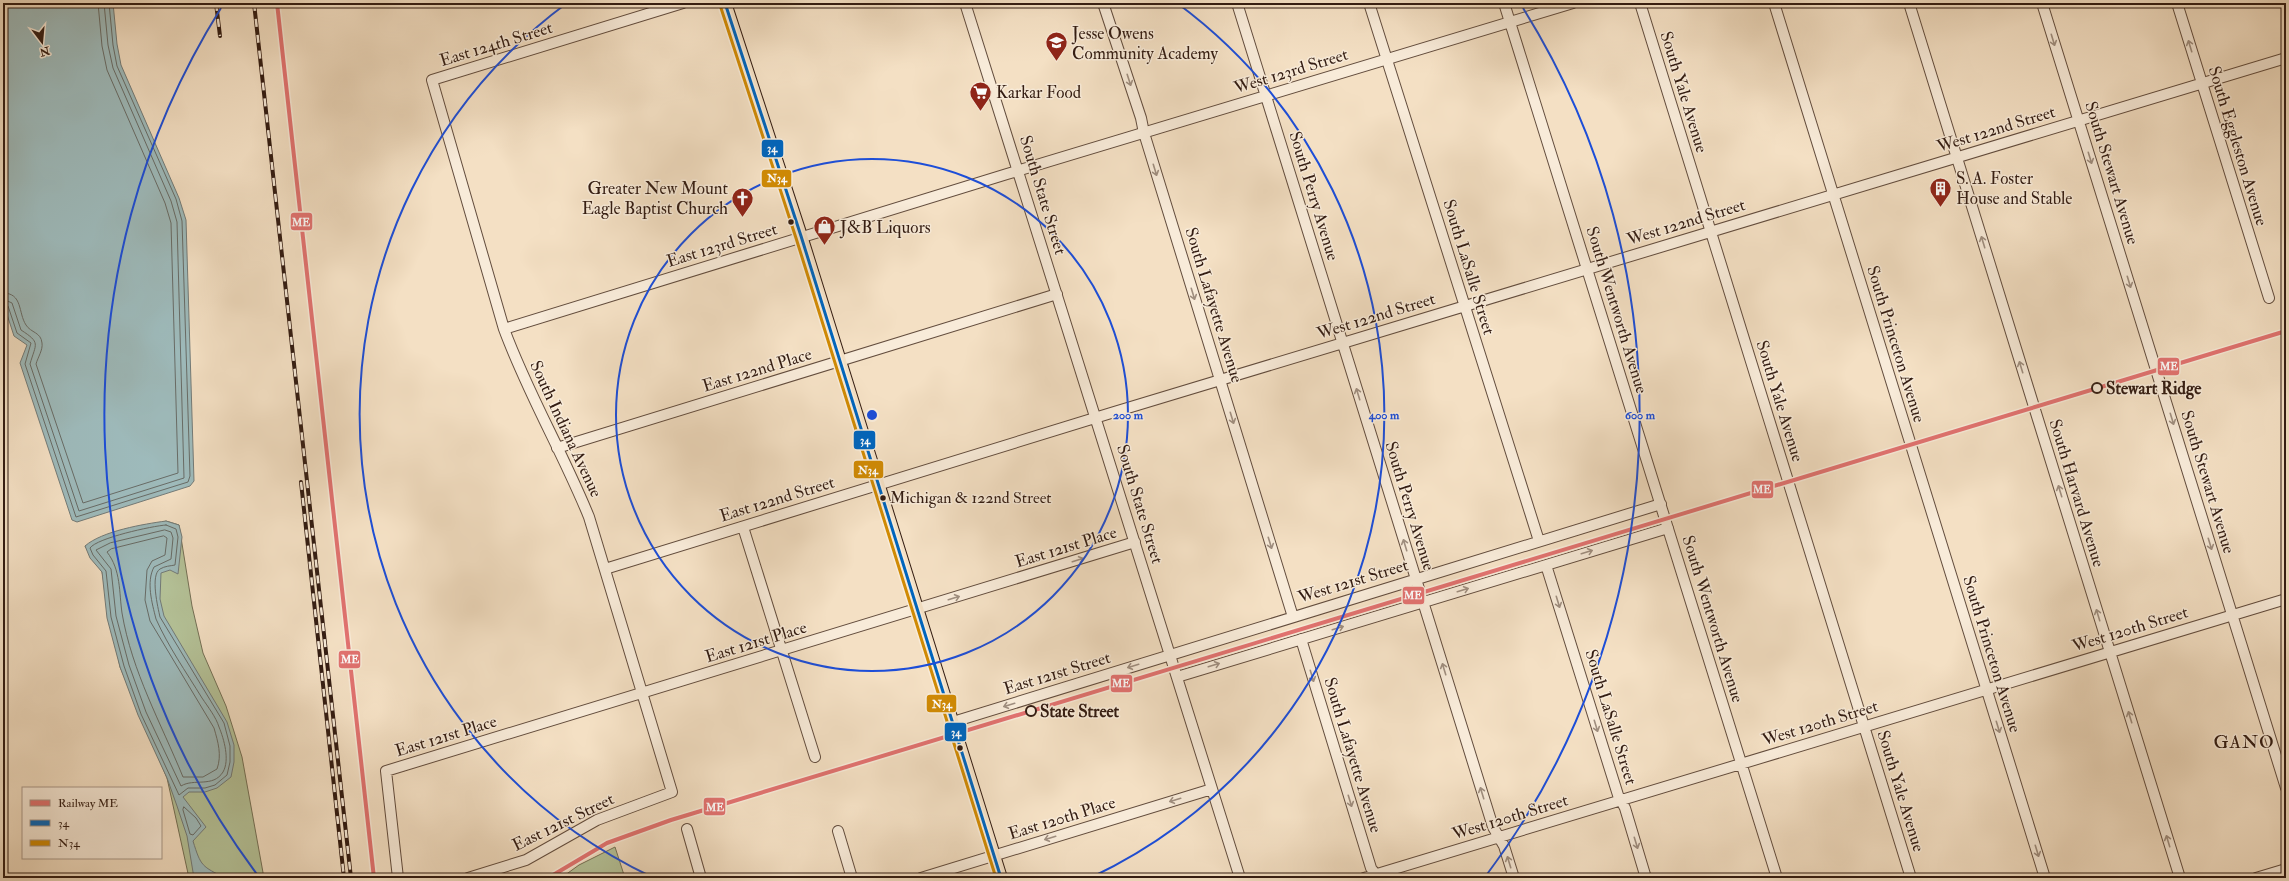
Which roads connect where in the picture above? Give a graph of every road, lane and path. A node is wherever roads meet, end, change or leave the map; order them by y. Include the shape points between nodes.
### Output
1 (683, 3) edge
2 (725, 3) edge
3 (965, 3) edge
4 (1104, 3) edge
5 (1237, 3) edge
6 (1369, 3) edge
7 (1504, 3) edge
8 (1573, 3) edge
9 (1640, 3) edge
10 (1774, 3) edge
11 (1908, 3) edge
12 (2042, 3) edge
13 (2177, 3) edge
14 (1510, 22) junction
15 (2286, 58) edge
16 (1387, 59) junction
17 (432, 80) joint
18 (2202, 83) junction
19 (1266, 96) junction
20 (2079, 120) junction
21 (1144, 133) junction
22 (1956, 158) junction
23 (1018, 170) junction
24 (1833, 195) junction
25 (1711, 232) junction
26 (801, 236) junction
27 (1587, 269) junction
28 (1057, 294) junction
29 (2269, 298) dead end
30 (1465, 306) junction
31 (504, 329) junction
32 (1342, 343) junction
33 (839, 361) junction
34 (1220, 380) junction
35 (1096, 418) junction
36 (557, 448) junction
37 (878, 485) junction
38 (1661, 504) junction
39 (743, 526) junction
40 (1668, 528) junction
41 (1538, 541) junction
42 (1135, 542) junction
43 (1546, 565) junction
44 (605, 569) junction
45 (1416, 579) junction
46 (2286, 599) edge
47 (1423, 602) junction
48 (917, 609) junction
49 (2232, 615) junction
50 (1293, 617) junction
51 (1300, 639) junction
52 (782, 651) junction
53 (2110, 652) junction
54 (1170, 654) junction
55 (1177, 677) junction
56 (1987, 690) junction
57 (642, 693) junction
58 (953, 722) junction
59 (1864, 727) junction
60 (815, 757) dead end
61 (1742, 764) junction
62 (2286, 788) edge
63 (1212, 789) junction
64 (672, 792) joint
65 (1621, 800) junction
66 (686, 829) dead end
67 (838, 831) dead end
68 (1499, 837) junction
69 (994, 856) junction
70 (2286, 869) edge
71 (1377, 876) edge
72 (398, 878) edge
73 (468, 878) edge
74 (701, 878) edge
75 (852, 878) edge
76 (921, 878) edge
77 (1001, 878) edge
78 (1240, 878) edge
79 (1364, 878) edge
80 (1514, 878) edge
81 (1646, 878) edge
82 (1777, 878) edge
83 (1911, 878) edge
84 (2045, 878) edge
85 (2180, 878) edge
86 (2256, 878) edge

1 - 17 street, East 124th Street
2 - 26 main road
3 - 23 street, South State Street
4 -> 21 street, South Lafayette Avenue
5 - 19 street, South Perry Avenue
6 - 16 street, South LaSalle Street
7 - 14 street, South Wentworth Avenue
8 - 14 street, West 123rd Street
9 - 25 street, South Yale Avenue
10 - 24 street, South Princeton Avenue
11 - 22 street, South Harvard Avenue
12 -> 20 street, South Stewart Avenue
18 -> 13 street, South Eggleston Avenue
14 - 16 street, West 123rd Street
14 - 27 street, South Wentworth Avenue
15 - 18 street, West 122nd Street
16 - 19 street, West 123rd Street
16 - 30 street, South LaSalle Street
17 - 31 street, South Indiana Avenue
18 - 20 street, West 122nd Street
18 - 29 street, South Eggleston Avenue
19 - 21 street, West 123rd Street
19 - 32 street, South Perry Avenue
20 - 22 street, West 122nd Street
20 -> 49 street, South Stewart Avenue
21 - 23 street, West 123rd Street
21 -> 34 street, South Lafayette Avenue
22 - 24 street, West 122nd Street
53 -> 22 street, South Harvard Avenue
23 - 26 street, East 123rd Street
23 - 28 street, South State Street
24 - 25 street, West 122nd Street
24 - 56 street, South Princeton Avenue
25 - 27 street, West 122nd Street
25 - 59 street, South Yale Avenue
26 - 31 street, East 123rd Street
26 - 33 main road
27 - 30 street, West 122nd Street
27 - 38 street, South Wentworth Avenue
28 - 33 street, East 122nd Place
28 - 35 street, South State Street
30 - 32 street, West 122nd Street
30 - 41 street, South LaSalle Street
31 - 36 street, South Indiana Avenue
32 - 34 street, West 122nd Street
45 -> 32 street, South Perry Avenue
33 - 36 street, East 122nd Place
33 - 37 main road
34 - 35 street, West 122nd Street
34 -> 50 street, South Lafayette Avenue
35 - 37 street, East 122nd Street
35 - 42 street, South State Street
36 - 44 street, South Indiana Avenue via 572,474
37 - 39 street, East 122nd Street
37 - 48 main road
38 - 40 street, South Wentworth Avenue
38 - 41 street, West 121st Street
39 - 44 street, East 122nd Street
39 - 52 street
43 -> 40 street
40 - 61 street, South Wentworth Avenue
41 - 45 street, West 121st Street
48 -> 42 street, East 121st Place
42 - 54 street, South State Street
47 -> 43 street
43 -> 65 street, South LaSalle Street
44 - 57 street, South Indiana Avenue
45 - 47 street, South Perry Avenue
45 - 50 street, West 121st Street
46 - 49 street, West 120th Street
51 -> 47 street
68 -> 47 street, South Perry Avenue via 1493,827
48 - 52 street, East 121st Place
48 - 58 main road
49 - 53 street, West 120th Street
49 - 62 street, South Stewart Avenue
50 - 54 street, West 121st Street
55 -> 51 street
51 -> 71 street, South Lafayette Avenue via 1371,868
52 - 57 street, East 121st Place
52 - 60 street
53 - 56 street, West 120th Street
85 -> 53 street, South Harvard Avenue
54 - 55 street, South State Street
54 -> 58 street, East 121st Street
55 - 63 street, South State Street
56 - 59 street, West 120th Street
56 -> 84 street, South Princeton Avenue
57 - 64 street, South Indiana Avenue
57 - 72 street, East 121st Place via 386,771
58 - 69 main road
59 - 61 street, West 120th Street
59 - 83 street, South Yale Avenue
61 - 65 street, West 120th Street
61 - 82 street, South Wentworth Avenue
63 -> 69 street, East 120th Place
63 - 78 street, South State Street
64 - 73 street, East 121st Street via 598,820 526,860
65 - 68 street, West 120th Street
65 -> 81 street, South LaSalle Street
66 - 74 street
67 - 75 street
68 - 71 street, West 120th Street
80 -> 68 street, South Perry Avenue
69 - 76 street, East 120th Place
69 - 77 main road
70 - 86 street
71 - 79 street, West 120th Street

